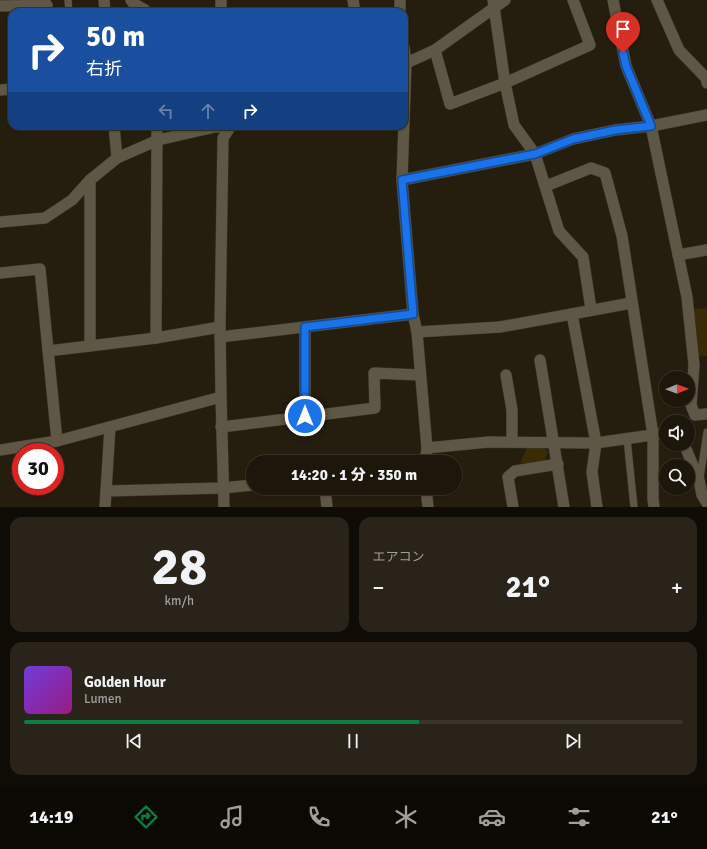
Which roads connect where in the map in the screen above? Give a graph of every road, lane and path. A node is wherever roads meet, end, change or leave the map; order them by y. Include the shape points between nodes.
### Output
1 (131, 0) edge
2 (505, 0) edge
3 (572, 0) edge
4 (613, 0) edge
5 (657, 0) edge
6 (493, 4) edge
7 (0, 6) edge
8 (47, 8) edge
9 (142, 8) edge
10 (436, 50) junction
11 (408, 63) edge
12 (505, 83) junction
13 (707, 83) edge
14 (707, 115) edge
15 (651, 126) junction
16 (114, 130) edge
17 (157, 130) edge
18 (202, 130) edge
19 (228, 130) edge
20 (403, 130) edge
21 (158, 140) junction
22 (535, 154) junction
23 (117, 158) junction
24 (90, 180) junction
25 (402, 180) junction
26 (546, 186) junction
27 (0, 222) edge
28 (707, 250) edge
29 (678, 255) junction
30 (0, 273) edge
31 (631, 303) junction
32 (591, 309) junction
33 (413, 314) junction
34 (572, 314) junction
35 (305, 327) junction
36 (220, 332) junction
37 (417, 332) junction
38 (156, 338) junction
39 (90, 346) junction
40 (48, 351) junction
41 (540, 360) dead end
42 (420, 374) junction
43 (506, 375) dead end
44 (221, 397) junction
45 (707, 414) edge
46 (305, 416) junction
47 (110, 427) junction
48 (220, 427) junction
49 (707, 432) edge
50 (659, 434) edge
51 (653, 435) junction
52 (626, 439) junction
53 (57, 440) junction
54 (555, 441) junction
55 (512, 442) junction
56 (596, 443) junction
57 (427, 448) junction
58 (0, 450) edge
59 (687, 451) edge
60 (426, 455) edge
61 (558, 464) junction
62 (700, 480) junction
63 (246, 485) edge
64 (222, 488) junction
65 (106, 491) junction
66 (326, 495) edge
67 (427, 495) edge
68 (707, 503) edge
69 (105, 507) edge
70 (224, 507) edge
71 (327, 507) edge
72 (428, 507) edge
73 (513, 507) edge
74 (564, 507) edge
75 (597, 507) edge
76 (634, 507) edge
77 (654, 507) edge

1 - 9 street
2 - 6 street
3 - 12 street via 590,45
4 - 15 street via 626,66
5 - 13 street via 679,50 706,78
6 - 10 street
6 - 12 street
7 - 8 street via 47,5
10 - 11 street
10 - 12 street via 450,104
12 - 22 street via 514,126
14 - 15 street
15 - 22 street via 573,139
15 - 29 street
16 - 23 street
17 - 21 street
18 - 21 street
19 - 36 street via 223,138
20 - 25 street
21 - 23 street
21 - 38 street
22 - 25 street
22 - 26 street
23 - 24 street
24 - 27 street via 72,200 45,218
24 - 39 street
25 - 33 street
26 - 31 street via 592,168 605,173 622,236
26 - 32 street via 559,231 583,257
28 - 29 street
29 - 45 street via 687,297 694,364 691,405 695,415
30 - 40 street via 40,269
31 - 32 street
31 - 51 street
32 - 34 street
33 - 35 street
33 - 37 street
34 - 37 street via 500,327
34 - 56 street
35 - 36 street
35 - 46 street
36 - 38 street
36 - 44 street
37 - 42 street
38 - 39 street
39 - 40 street
40 - 53 street
41 - 54 street
42 - 46 street via 374,373 375,408
42 - 57 street
43 - 55 street via 512,410
44 - 47 street
44 - 48 street
46 - 48 street
47 - 53 street
47 - 65 street
48 - 64 street
49 - 62 lane
50 - 51 street
51 - 52 street
51 - 77 street
52 - 56 street
52 - 76 lane
53 - 58 street
54 - 55 street
54 - 56 street
54 - 61 street
55 - 57 street
56 - 75 street via 592,472
57 - 60 street
59 - 62 street
61 - 73 street via 515,471 508,477
61 - 74 street
62 - 68 street via 702,495
63 - 64 street
64 - 65 street
64 - 70 street
65 - 69 street
66 - 71 street
67 - 72 street

